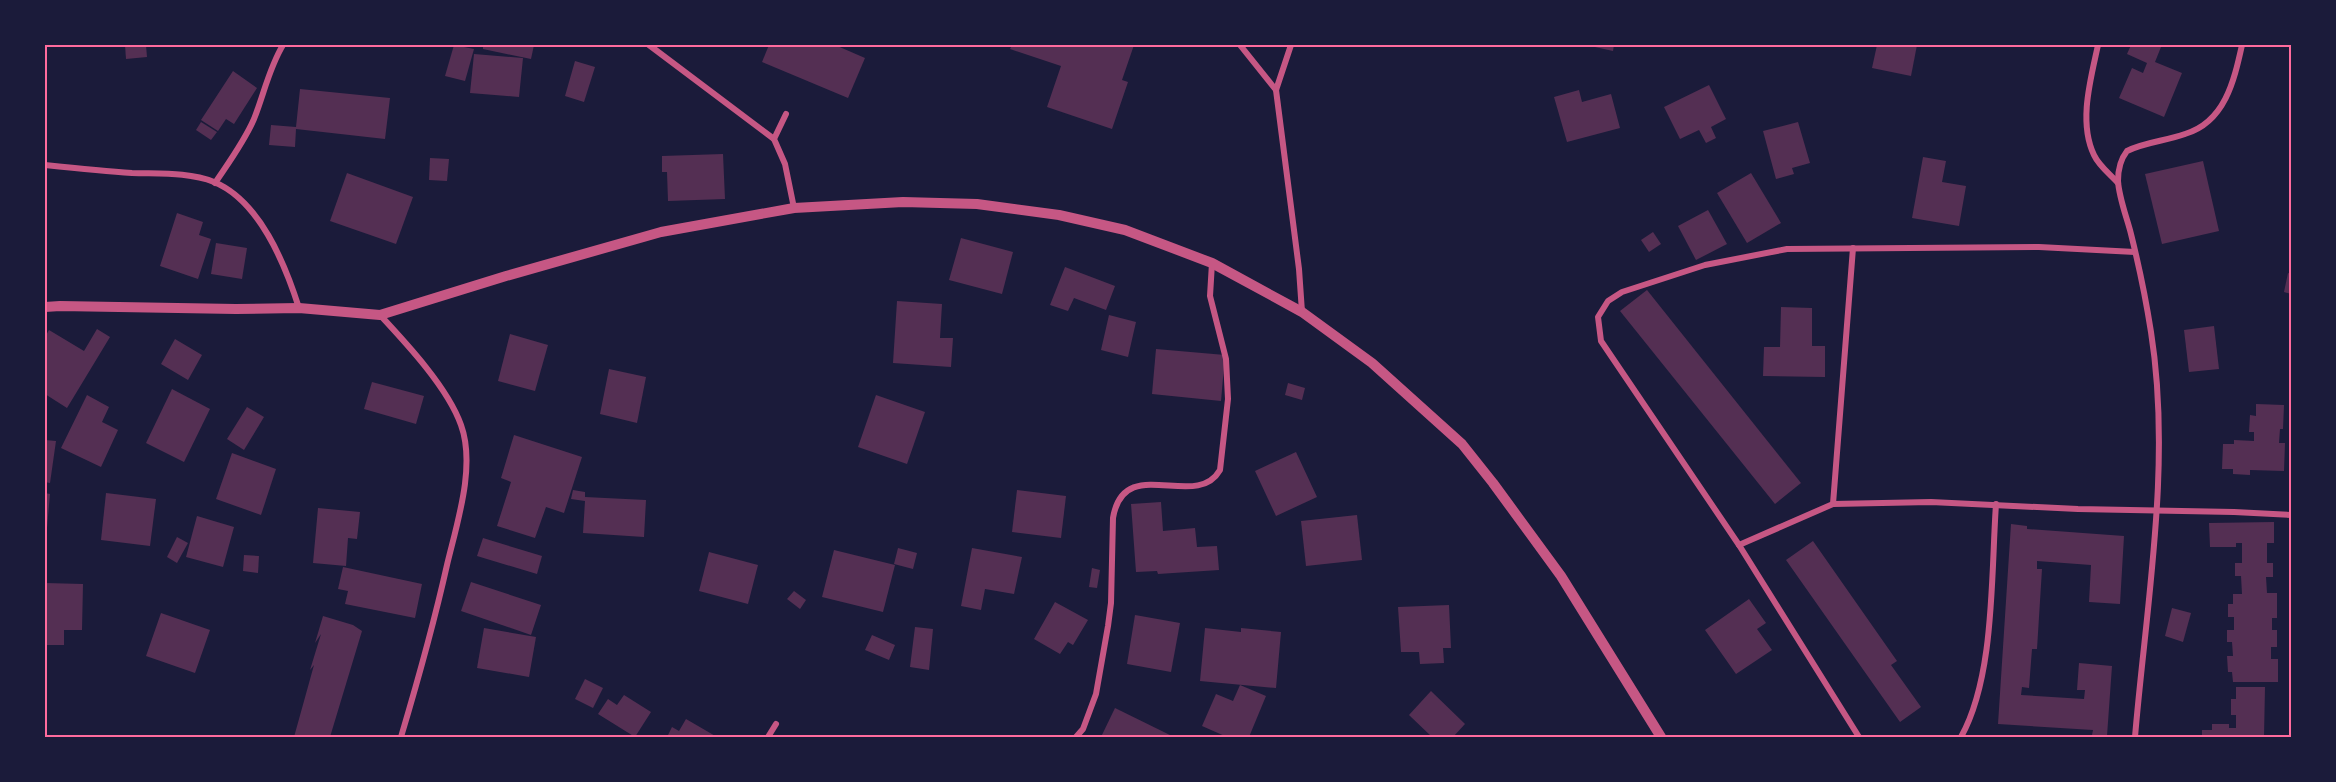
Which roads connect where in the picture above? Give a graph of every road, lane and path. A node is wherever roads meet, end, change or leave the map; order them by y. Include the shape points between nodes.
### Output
1 (283, 45) edge
2 (650, 45) edge
3 (1239, 45) edge
4 (1290, 45) edge
5 (2098, 45) edge
6 (2242, 45) edge
7 (1276, 90) junction
8 (786, 114) dead end
9 (774, 138) junction
10 (45, 165) edge
11 (216, 183) junction
12 (2118, 183) junction
13 (794, 208) junction
14 (1853, 248) junction
15 (2135, 252) junction
16 (1212, 263) junction
17 (45, 308) edge
18 (299, 308) junction
19 (1302, 312) junction
20 (380, 315) junction
21 (1833, 504) junction
22 (1996, 504) junction
23 (2156, 512) junction
24 (2291, 515) edge
25 (1739, 545) junction
26 (776, 724) dead end
27 (401, 737) edge
28 (768, 737) edge
29 (1076, 737) edge
30 (1660, 737) edge
31 (1859, 737) edge
32 (1961, 737) edge
33 (2135, 737) edge

1 - 11 street via 269,71 254,119
2 - 9 street
3 - 7 street
4 - 7 street
5 - 12 street via 2089,87 2088,130 2094,156
6 - 12 street via 2231,86 2212,118 2186,134 2127,151
7 - 19 street
8 - 9 street
9 - 13 street via 785,164
10 - 11 street via 174,175
11 - 18 street via 243,202 271,241 288,273
12 - 15 street
13 - 16 street via 903,202 988,206 1059,215 1125,230
13 - 20 street via 661,232
14 - 15 street via 2039,247
14 - 21 street
14 - 25 street via 1788,249 1705,265 1622,292 1608,301 1598,317 1601,340
15 - 23 street via 2151,333 2157,392
16 - 19 street
16 - 29 street via 1210,296 1226,359 1220,470 1200,486 1135,486 1120,496 1113,518 1111,603 1096,694
17 - 18 street
18 - 20 street
19 - 30 street via 1372,363 1468,452 1562,576
20 - 27 street via 403,339 456,411 466,458 463,497
21 - 22 street
21 - 25 street
22 - 23 street
22 - 32 street via 1983,672 1970,721
23 - 24 street
23 - 33 street
25 - 31 street
26 - 28 street

